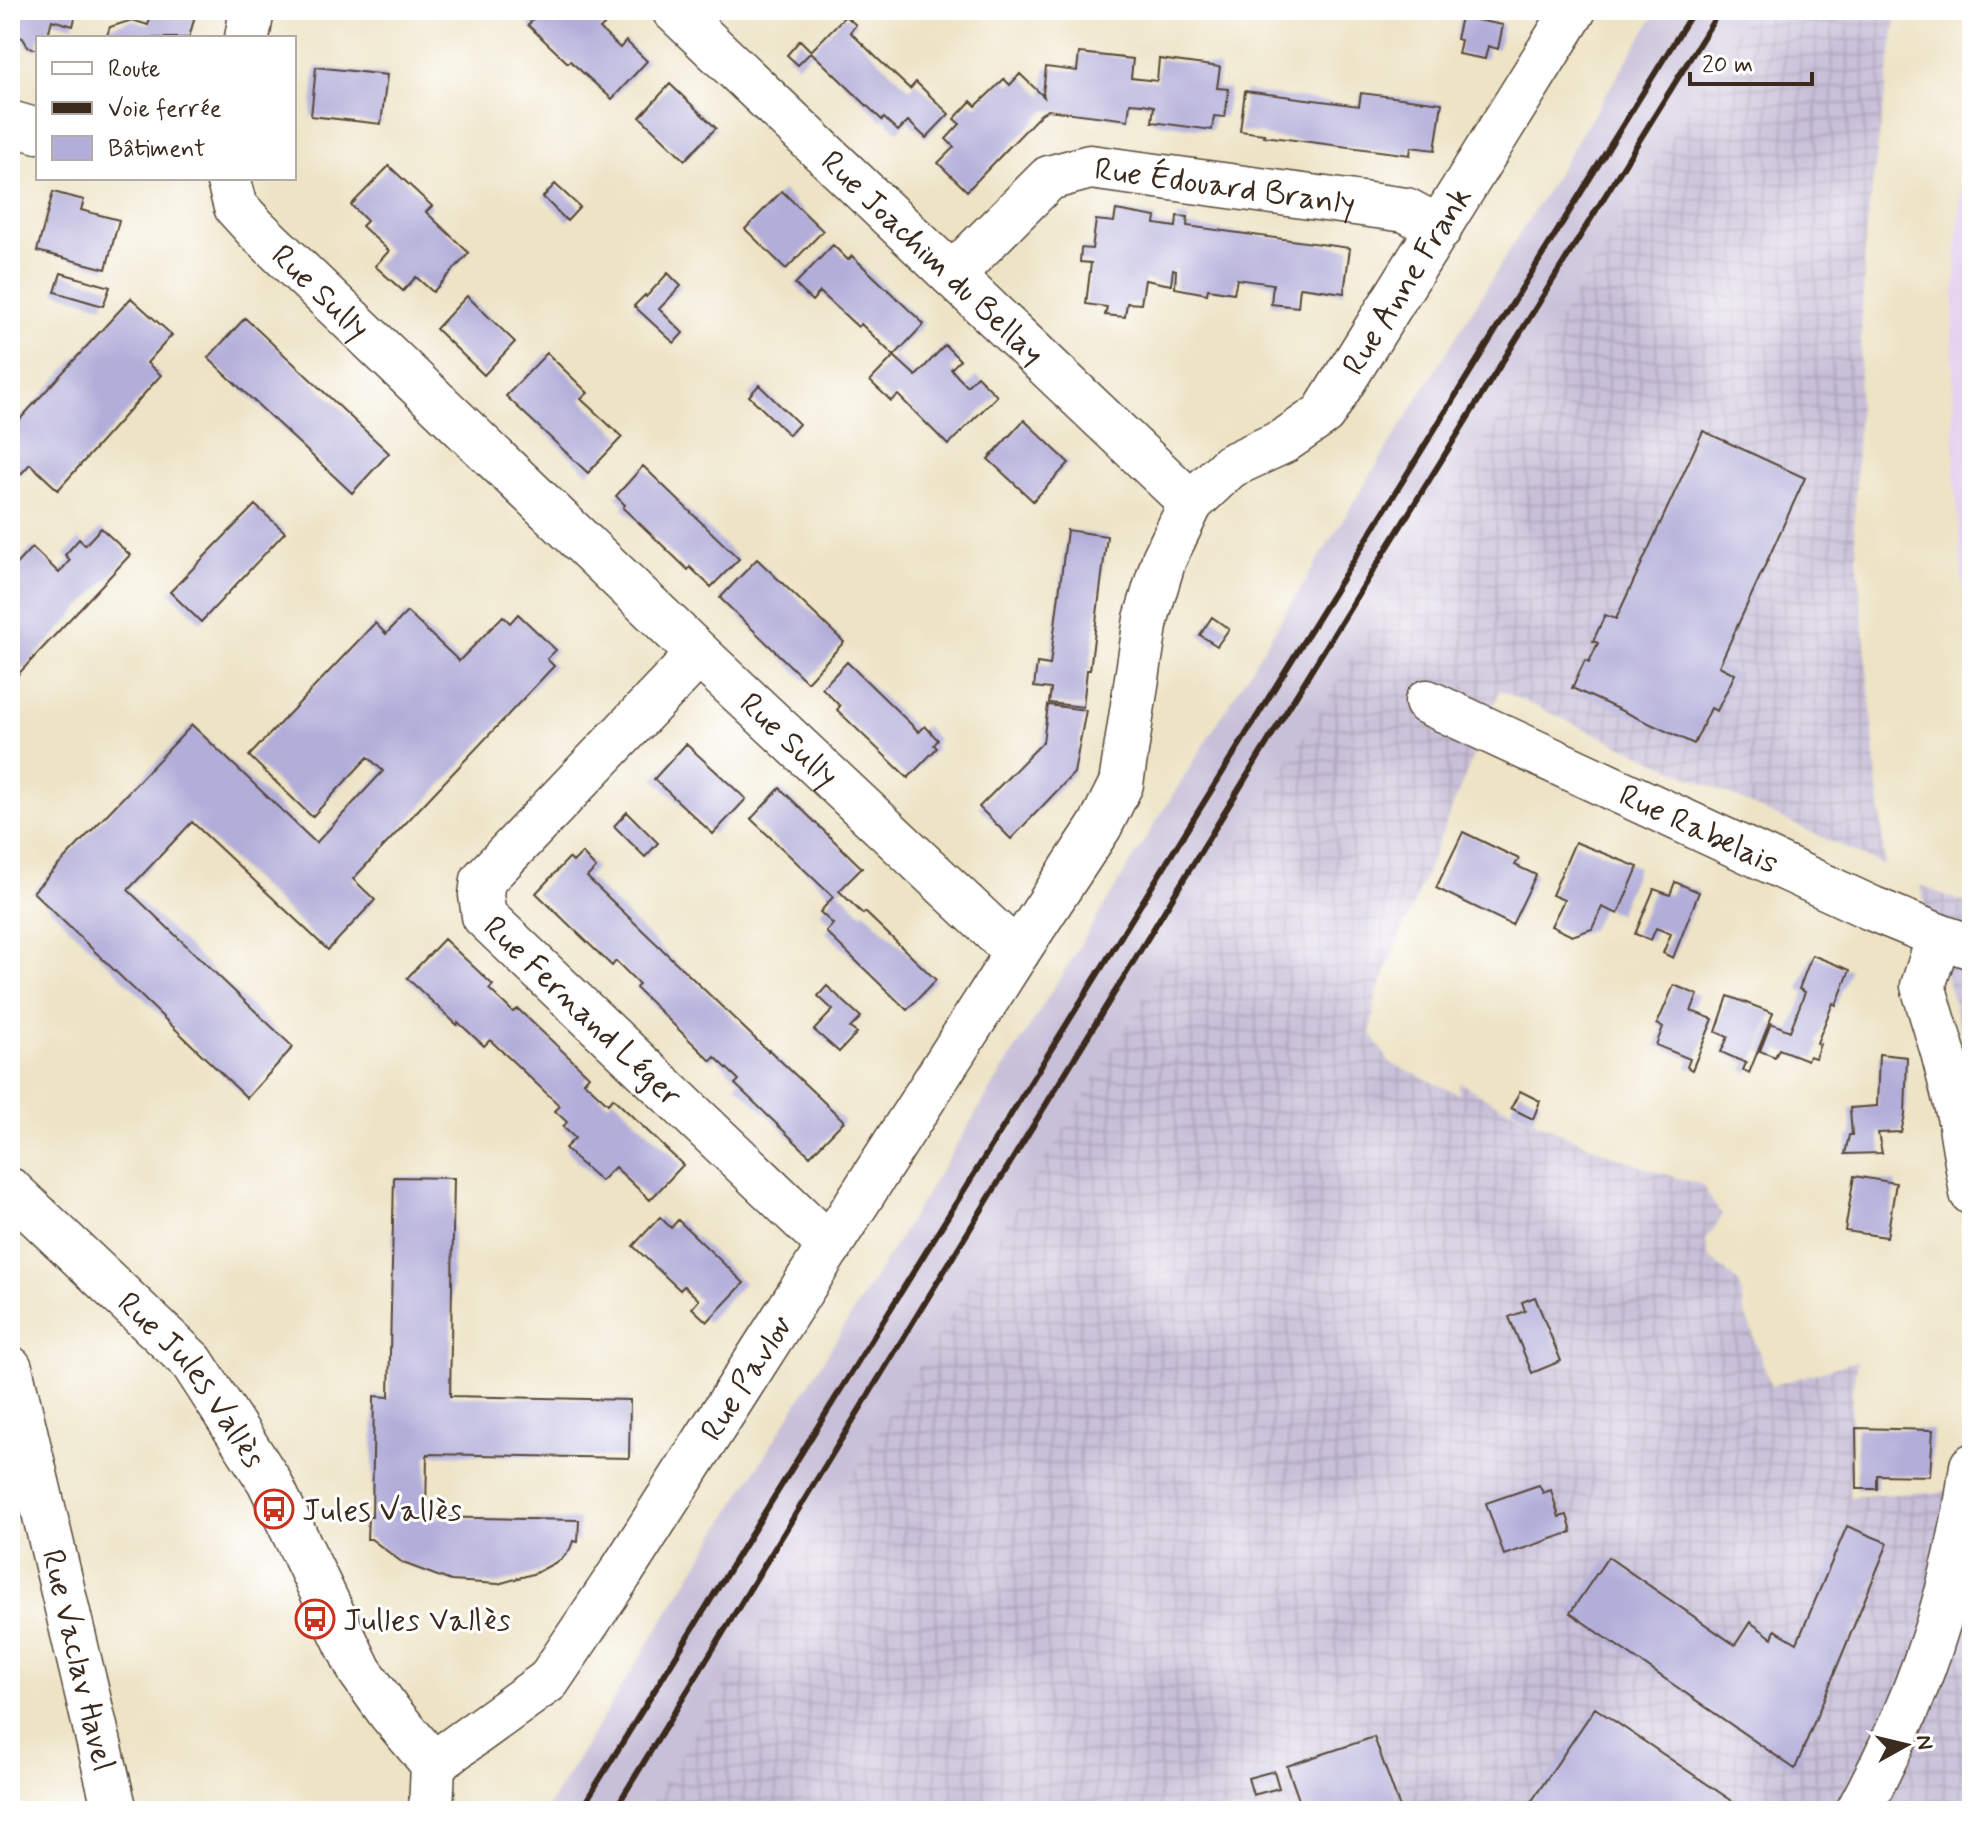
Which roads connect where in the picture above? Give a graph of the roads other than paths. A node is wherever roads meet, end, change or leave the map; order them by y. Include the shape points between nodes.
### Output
1 (252, 10) edge
2 (674, 10) edge
3 (1574, 10) edge
4 (247, 36) edge
5 (10, 123) edge
6 (36, 130) edge
7 (229, 180) edge
8 (1440, 228) junction
9 (952, 275) junction
10 (1191, 503) junction
11 (699, 654) junction
12 (1427, 702) dead end
13 (1956, 941) edge
14 (1018, 951) junction
15 (10, 1190) edge
16 (1972, 1193) edge
17 (830, 1246) junction
18 (10, 1368) edge
19 (1972, 1466) edge
20 (433, 1764) junction
21 (115, 1811) edge
22 (431, 1811) edge
23 (1858, 1811) edge

1 - 4 street
2 - 9 street, Rue Joachim du Bellay
3 - 8 street, Rue Anne Frank
5 - 6 street
7 - 11 street, Rue Sully via 236,207 256,229
8 - 9 street, Rue Édouard Branly via 1406,210 1090,167 1049,178
8 - 10 street, Rue Anne Frank via 1323,414 1284,441 1230,466
9 - 10 street, Rue Joachim du Bellay
10 - 14 street via 1164,559 1146,619 1121,784 1100,826
11 - 14 street, Rue Sully
11 - 17 street, Rue Fernand Léger via 483,880 484,916
12 - 13 street, Rue Rabelais via 1871,908
13 - 16 street via 1923,986 1960,1120
14 - 17 street, Rue Pavlov
15 - 20 street, Rue Jules Vallès via 192,1362 269,1481 360,1671
17 - 20 street, Rue Pavlov via 548,1681
18 - 21 street, Rue Vaclav Havel
19 - 23 street via 1943,1609 1881,1770
20 - 22 street

